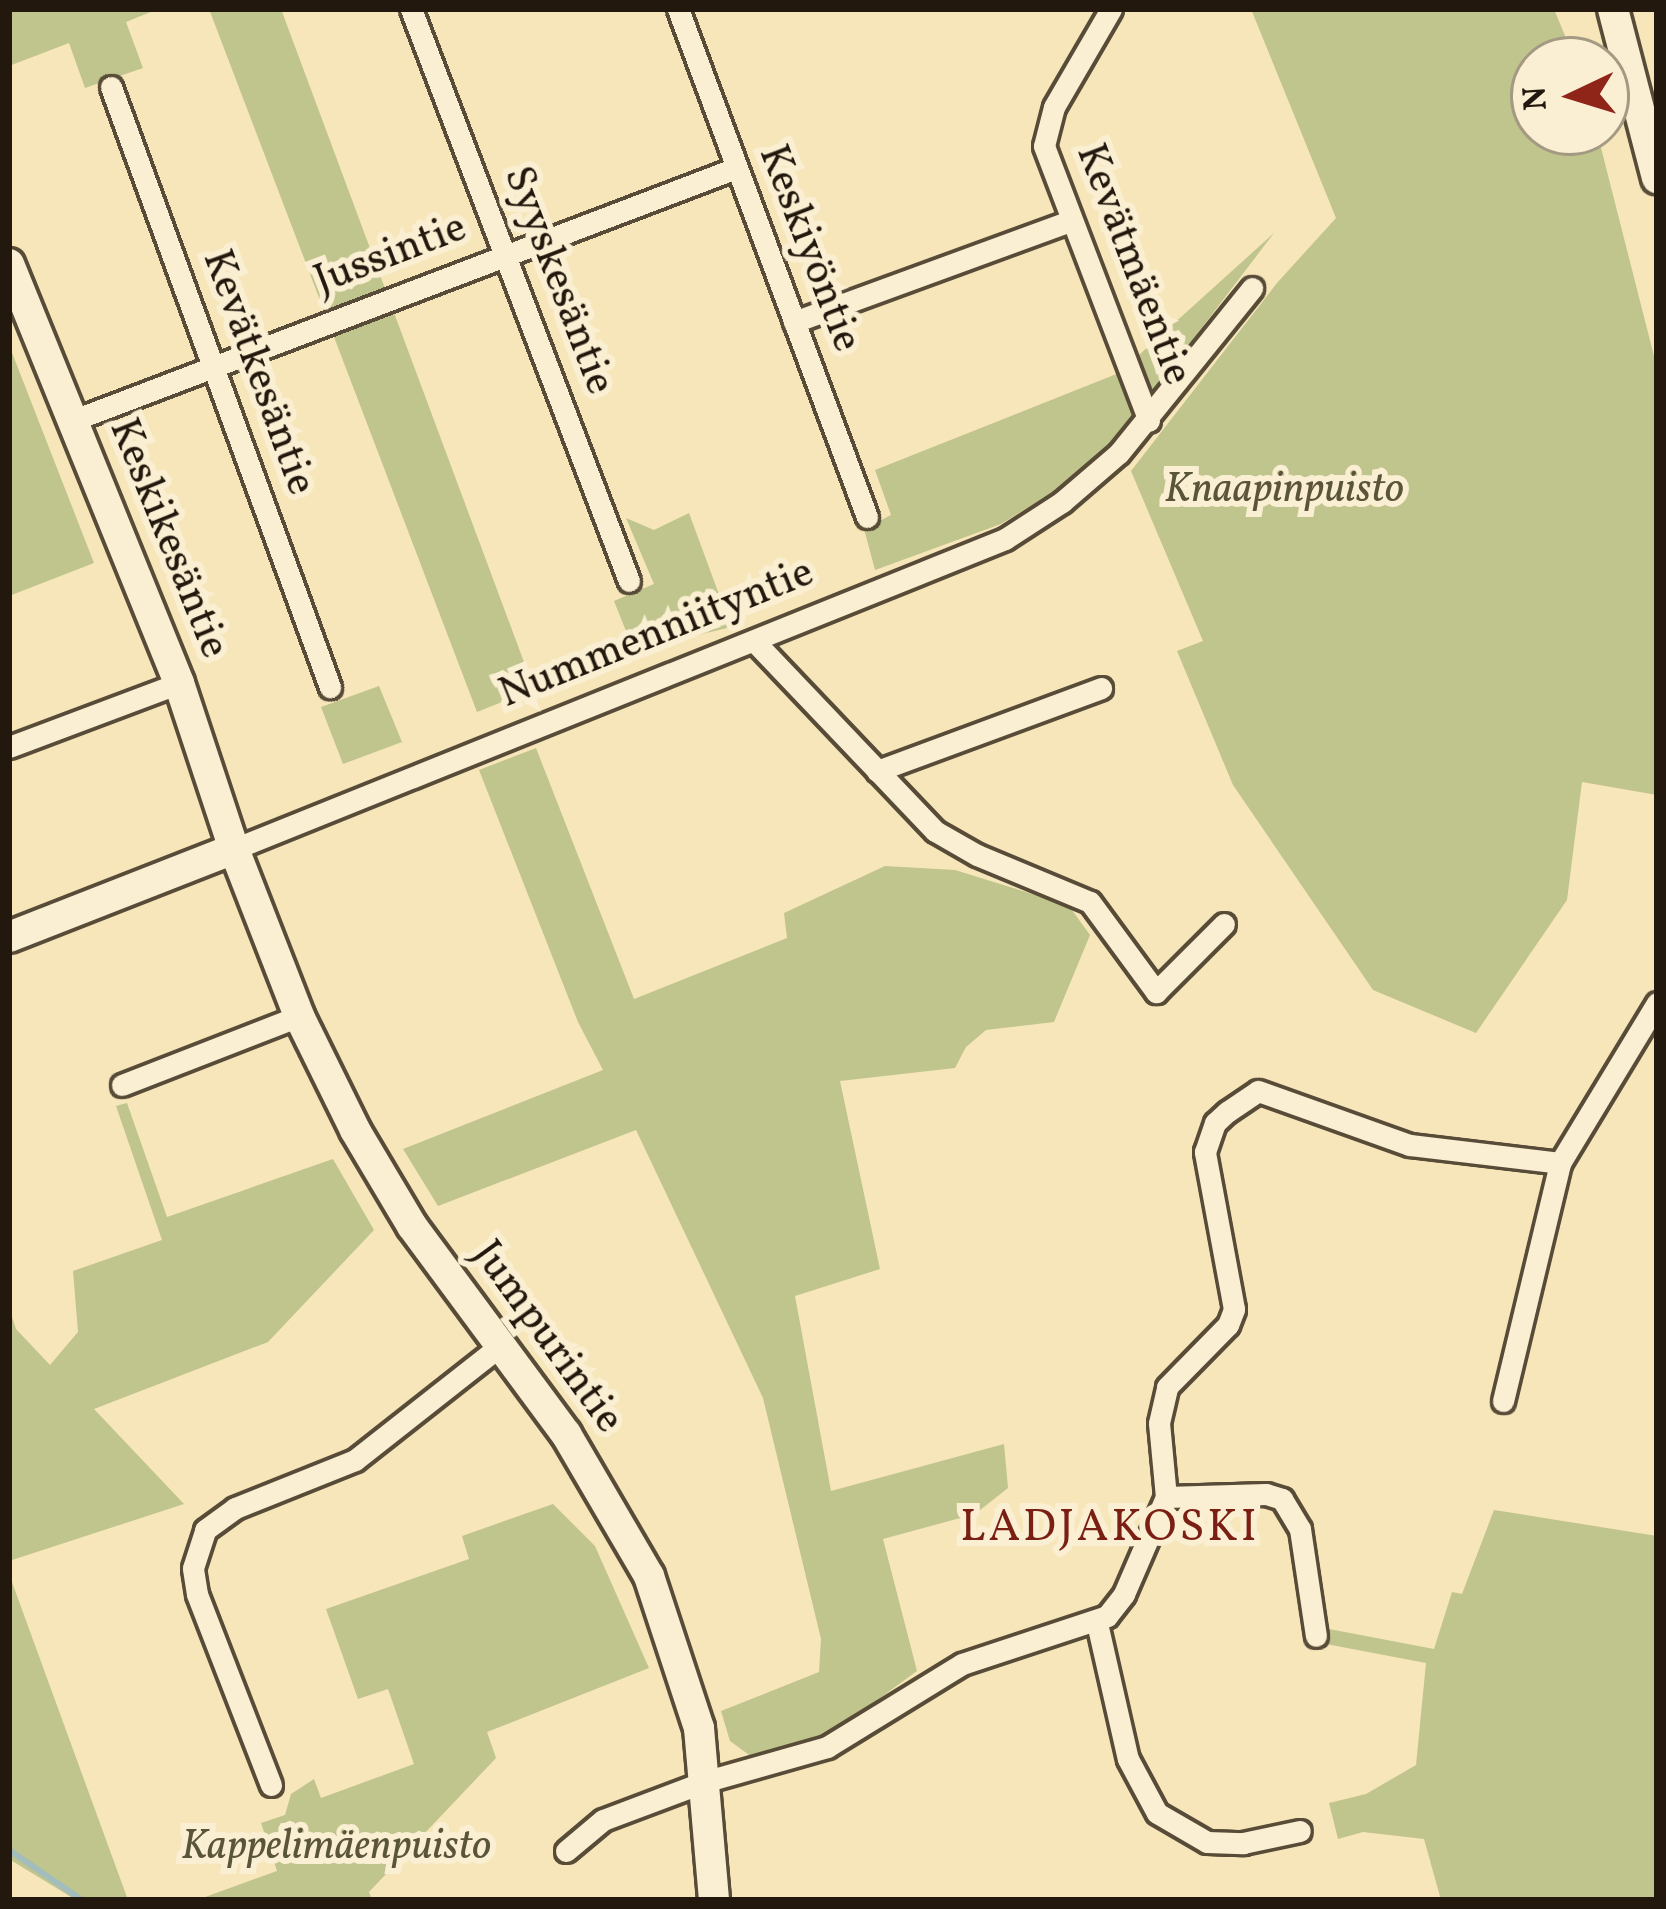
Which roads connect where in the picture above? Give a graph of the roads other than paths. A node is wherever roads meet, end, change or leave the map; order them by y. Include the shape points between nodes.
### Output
1 (411, 9) edge
2 (678, 9) edge
3 (1111, 9) edge
4 (1612, 9) edge
5 (111, 87) dead end
6 (736, 168) junction
7 (1657, 178) edge
8 (1070, 221) junction
9 (506, 254) junction
10 (9, 264) edge
11 (1252, 288) dead end
12 (794, 322) junction
13 (213, 366) junction
14 (74, 420) junction
15 (1149, 422) junction
16 (867, 517) dead end
17 (629, 581) dead end
18 (755, 642) junction
19 (179, 682) junction
20 (330, 687) dead end
21 (1101, 688) dead end
22 (9, 747) edge
23 (877, 771) junction
24 (234, 849) junction
25 (1224, 924) dead end
26 (9, 938) edge
27 (1657, 1003) edge
28 (299, 1016) junction
29 (122, 1085) dead end
30 (1560, 1163) junction
31 (500, 1346) junction
32 (1503, 1401) dead end
33 (1166, 1497) junction
34 (1097, 1623) junction
35 (1316, 1636) dead end
36 (271, 1785) dead end
37 (696, 1785) junction
38 (1300, 1831) dead end
39 (566, 1851) dead end
40 (714, 1900) edge

1 - 9 street, Syyskesäntie
2 - 6 street, Keskiyöntie
3 - 8 street, Kevätmäentie via 1044,133
4 - 7 street
5 - 13 street, Kevätkesäntie
6 - 9 street, Jussintie
6 - 12 street, Keskiyöntie
8 - 12 street
8 - 15 street, Kevätmäentie
9 - 13 street, Jussintie
9 - 17 street, Syyskesäntie
10 - 14 street, Keskikesäntie
11 - 15 street, Nummenniityntie
12 - 16 street, Keskiyöntie
13 - 14 street, Jussintie
13 - 20 street, Kevätkesäntie
14 - 19 street, Keskikesäntie
15 - 18 street, Nummenniityntie via 1062,502 1005,539
18 - 23 street
18 - 24 street, Nummenniityntie
19 - 22 street
19 - 24 street, Keskikesäntie
21 - 23 street
23 - 25 street via 954,843 1090,902 1156,992
24 - 26 street, Nummenniityntie
24 - 28 street, Jumpurintie
27 - 30 street
28 - 29 street
28 - 31 street, Jumpurintie via 383,1180
30 - 32 street
30 - 33 street via 1410,1145 1258,1091 1226,1112 1205,1152 1234,1309 1161,1402
31 - 36 street via 355,1460 235,1508 205,1530 193,1568 197,1594
31 - 37 street, Jumpurintie via 596,1479 649,1576 685,1674
33 - 34 street via 1124,1594
33 - 35 street via 1282,1499 1300,1529
34 - 37 street via 962,1664 827,1747
34 - 38 street via 1128,1759 1157,1813 1207,1842
37 - 39 street via 603,1820
37 - 40 street, Jumpurintie

